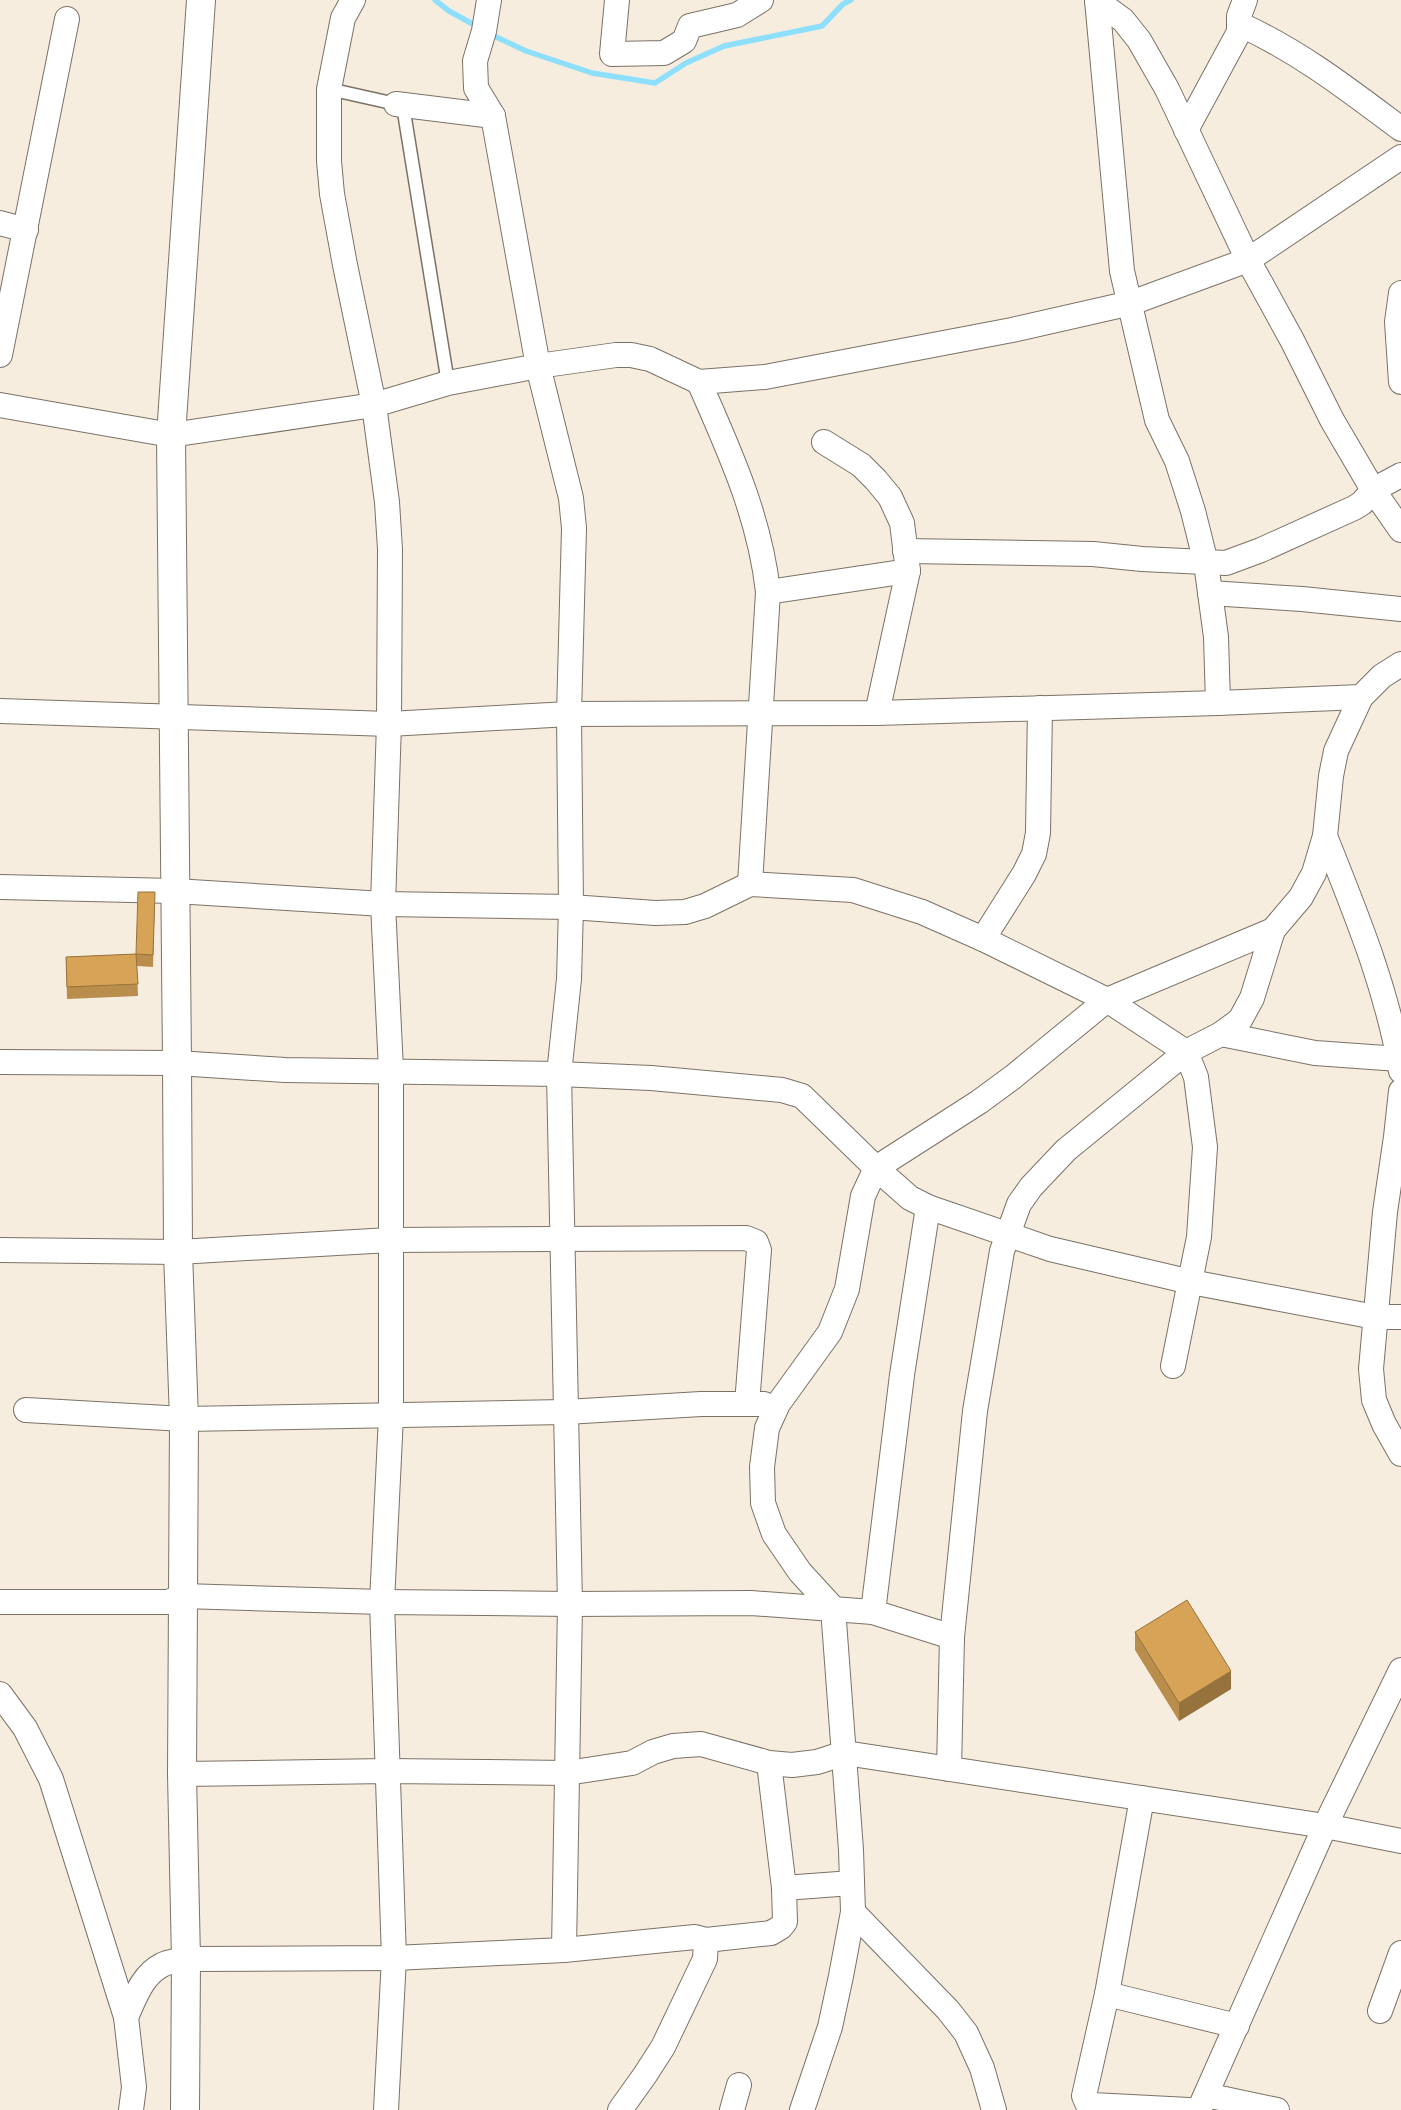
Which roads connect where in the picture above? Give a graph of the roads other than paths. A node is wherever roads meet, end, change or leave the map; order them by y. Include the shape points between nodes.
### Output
1 (353, 0) edge
2 (489, 0) edge
3 (617, 0) edge
4 (1245, 0) edge
5 (756, 1) edge
6 (1097, 1) edge
7 (200, 6) edge
8 (67, 19) dead end
9 (1240, 24) junction
10 (329, 89) junction
11 (399, 105) junction
12 (492, 116) junction
13 (1401, 129) edge
14 (1186, 130) junction
15 (1401, 157) edge
16 (0, 223) edge
17 (26, 230) junction
18 (1248, 260) junction
19 (1401, 293) edge
20 (1131, 303) junction
21 (0, 355) edge
22 (538, 366) junction
23 (699, 382) junction
24 (1401, 382) edge
25 (448, 384) junction
26 (0, 405) edge
27 (374, 405) junction
28 (170, 435) junction
29 (824, 442) dead end
30 (1401, 475) edge
31 (1373, 490) junction
32 (1401, 530) edge
33 (907, 561) junction
34 (1206, 562) junction
35 (768, 592) junction
36 (1210, 593) junction
37 (1401, 609) edge
38 (1401, 664) edge
39 (1362, 696) junction
40 (1218, 703) junction
41 (1040, 708) junction
42 (0, 711) edge
43 (760, 713) junction
44 (877, 713) junction
45 (569, 714) junction
46 (174, 716) junction
47 (389, 724) junction
48 (1325, 836) junction
49 (750, 884) junction
50 (0, 887) edge
51 (176, 891) junction
52 (383, 904) junction
53 (571, 907) junction
54 (1273, 930) junction
55 (983, 939) junction
56 (1107, 1000) junction
57 (1221, 1034) junction
58 (1186, 1052) junction
59 (0, 1062) edge
60 (178, 1064) junction
61 (1400, 1065) edge
62 (390, 1070) junction
63 (559, 1074) junction
64 (1401, 1092) edge
65 (876, 1168) junction
66 (928, 1206) junction
67 (1007, 1234) junction
68 (563, 1238) junction
69 (390, 1240) junction
70 (0, 1250) edge
71 (178, 1252) junction
72 (1191, 1282) junction
73 (1375, 1316) junction
74 (1401, 1317) edge
75 (1173, 1366) dead end
76 (747, 1404) junction
77 (778, 1404) junction
78 (26, 1410) dead end
79 (566, 1412) junction
80 (391, 1416) junction
81 (184, 1419) junction
82 (1401, 1454) edge
83 (183, 1596) junction
84 (0, 1602) edge
85 (382, 1602) junction
86 (570, 1604) junction
87 (833, 1608) junction
88 (873, 1612) junction
89 (952, 1637) junction
90 (1401, 1670) edge
91 (0, 1694) edge
92 (844, 1753) junction
93 (769, 1763) junction
94 (950, 1769) junction
95 (387, 1771) junction
96 (567, 1773) junction
97 (182, 1774) junction
98 (1142, 1798) junction
99 (1326, 1826) junction
100 (1401, 1841) edge
101 (852, 1883) junction
102 (784, 1888) junction
103 (853, 1912) junction
104 (706, 1940) junction
105 (564, 1950) junction
106 (1401, 1953) edge
107 (394, 1958) junction
108 (186, 1959) junction
109 (1107, 1994) junction
110 (1380, 2011) dead end
111 (126, 2017) junction
112 (1237, 2026) junction
113 (738, 2085) dead end
114 (1198, 2105) edge
115 (130, 2110) edge
116 (185, 2110) edge
117 (386, 2110) edge
118 (620, 2110) edge
119 (732, 2110) edge
120 (802, 2110) edge
121 (994, 2110) edge
122 (1277, 2110) edge

1 - 10 street via 343,18
2 - 12 street via 475,60 476,88
3 - 5 street via 612,54 664,53 684,41 690,26 737,15
4 - 9 street via 1239,16
6 - 14 street via 1122,20 1139,40 1167,88
6 - 20 street via 1122,271
7 - 28 highway
8 - 17 street
9 - 13 street via 1308,61
9 - 14 street via 1232,46
10 - 11 lane
10 - 27 street via 332,194
11 - 12 street
11 - 25 lane
12 - 22 street
14 - 18 street
15 - 18 street
16 - 17 street
17 - 21 street
18 - 20 street
18 - 31 street via 1332,420
19 - 24 street via 1397,322
20 - 23 street via 1012,330 765,376
20 - 34 street via 1157,420 1177,461
22 - 23 street via 631,355 650,359
22 - 25 street
22 - 45 street via 571,498 574,528
23 - 35 street via 741,479 765,560
25 - 27 street
26 - 28 street
27 - 28 street
27 - 47 street via 390,549
28 - 46 highway
29 - 33 street via 861,465 890,498 902,523
30 - 31 street
31 - 32 street
31 - 34 street via 1354,508 1270,546 1226,563
33 - 34 street via 1093,554
33 - 35 street
33 - 44 street
34 - 36 street
35 - 43 street
36 - 37 street
36 - 40 street via 1216,637
38 - 39 street via 1382,676
39 - 40 street
39 - 48 street via 1336,751
40 - 41 street
41 - 44 street
41 - 55 street via 1038,833 1034,854
42 - 46 street
43 - 44 street
43 - 45 street
43 - 49 street
45 - 47 street
45 - 53 street
46 - 47 street
46 - 51 highway
47 - 52 street
48 - 54 street via 1314,873 1301,897
48 - 61 street via 1376,966 1394,1027
49 - 53 street via 685,912
49 - 55 street via 853,890 922,912
50 - 51 street
51 - 52 street
51 - 60 highway
52 - 53 street
52 - 62 street
53 - 63 street
54 - 56 street
54 - 57 street via 1252,998 1240,1020
55 - 56 street
56 - 58 street
56 - 65 street via 1006,1082
57 - 58 street
57 - 61 street via 1316,1053
58 - 67 street via 1048,1168 1019,1204
58 - 72 street via 1196,1077 1205,1147 1199,1237
59 - 60 street
60 - 62 street via 285,1070
60 - 71 highway
62 - 63 street
62 - 69 street
63 - 65 street via 651,1078 782,1090 802,1096
63 - 68 street
64 - 73 street via 1384,1212
65 - 66 street via 910,1198
65 - 77 street via 863,1196 846,1289 830,1332
66 - 67 street
66 - 88 street via 902,1375
67 - 72 street via 1050,1249
67 - 89 street via 976,1411
68 - 69 street
68 - 76 street via 746,1238 756,1242
68 - 79 street
69 - 71 street
69 - 80 street
70 - 71 street
71 - 81 highway
72 - 73 street
72 - 75 street
73 - 74 street
73 - 82 street via 1371,1369 1374,1400
76 - 77 street
76 - 79 street
77 - 87 street via 764,1448 763,1503 774,1534 800,1572
78 - 81 street
79 - 80 street
79 - 86 street
80 - 81 street
80 - 85 street
81 - 83 highway
83 - 84 street via 168,1602
83 - 85 street
83 - 97 highway
85 - 86 street
85 - 95 street
86 - 87 street via 751,1603
86 - 96 street
87 - 88 street
87 - 92 street
88 - 89 street
89 - 94 street
90 - 99 street
91 - 111 street via 25,1728 51,1779
92 - 93 street via 817,1762
92 - 94 street
92 - 101 street
93 - 96 street via 701,1744 673,1746 632,1763
93 - 102 street
94 - 98 street
95 - 96 street
95 - 97 street
95 - 107 street
96 - 105 street
97 - 108 highway
98 - 99 street
98 - 109 street
99 - 100 street
99 - 112 street
101 - 102 street
101 - 103 street
102 - 104 street via 785,1922 781,1928 771,1933
103 - 120 street via 830,2026
103 - 121 street via 948,2010 966,2033 982,2068
104 - 105 street via 695,1937
104 - 118 street via 704,1959 663,2047
105 - 107 street
106 - 110 street
107 - 108 street
107 - 117 street
108 - 111 street via 163,1964 150,1973
108 - 116 highway
109 - 112 street
109 - 114 street via 1084,2096 1088,2103
111 - 115 street via 134,2087
112 - 114 street
113 - 119 street
114 - 122 street

